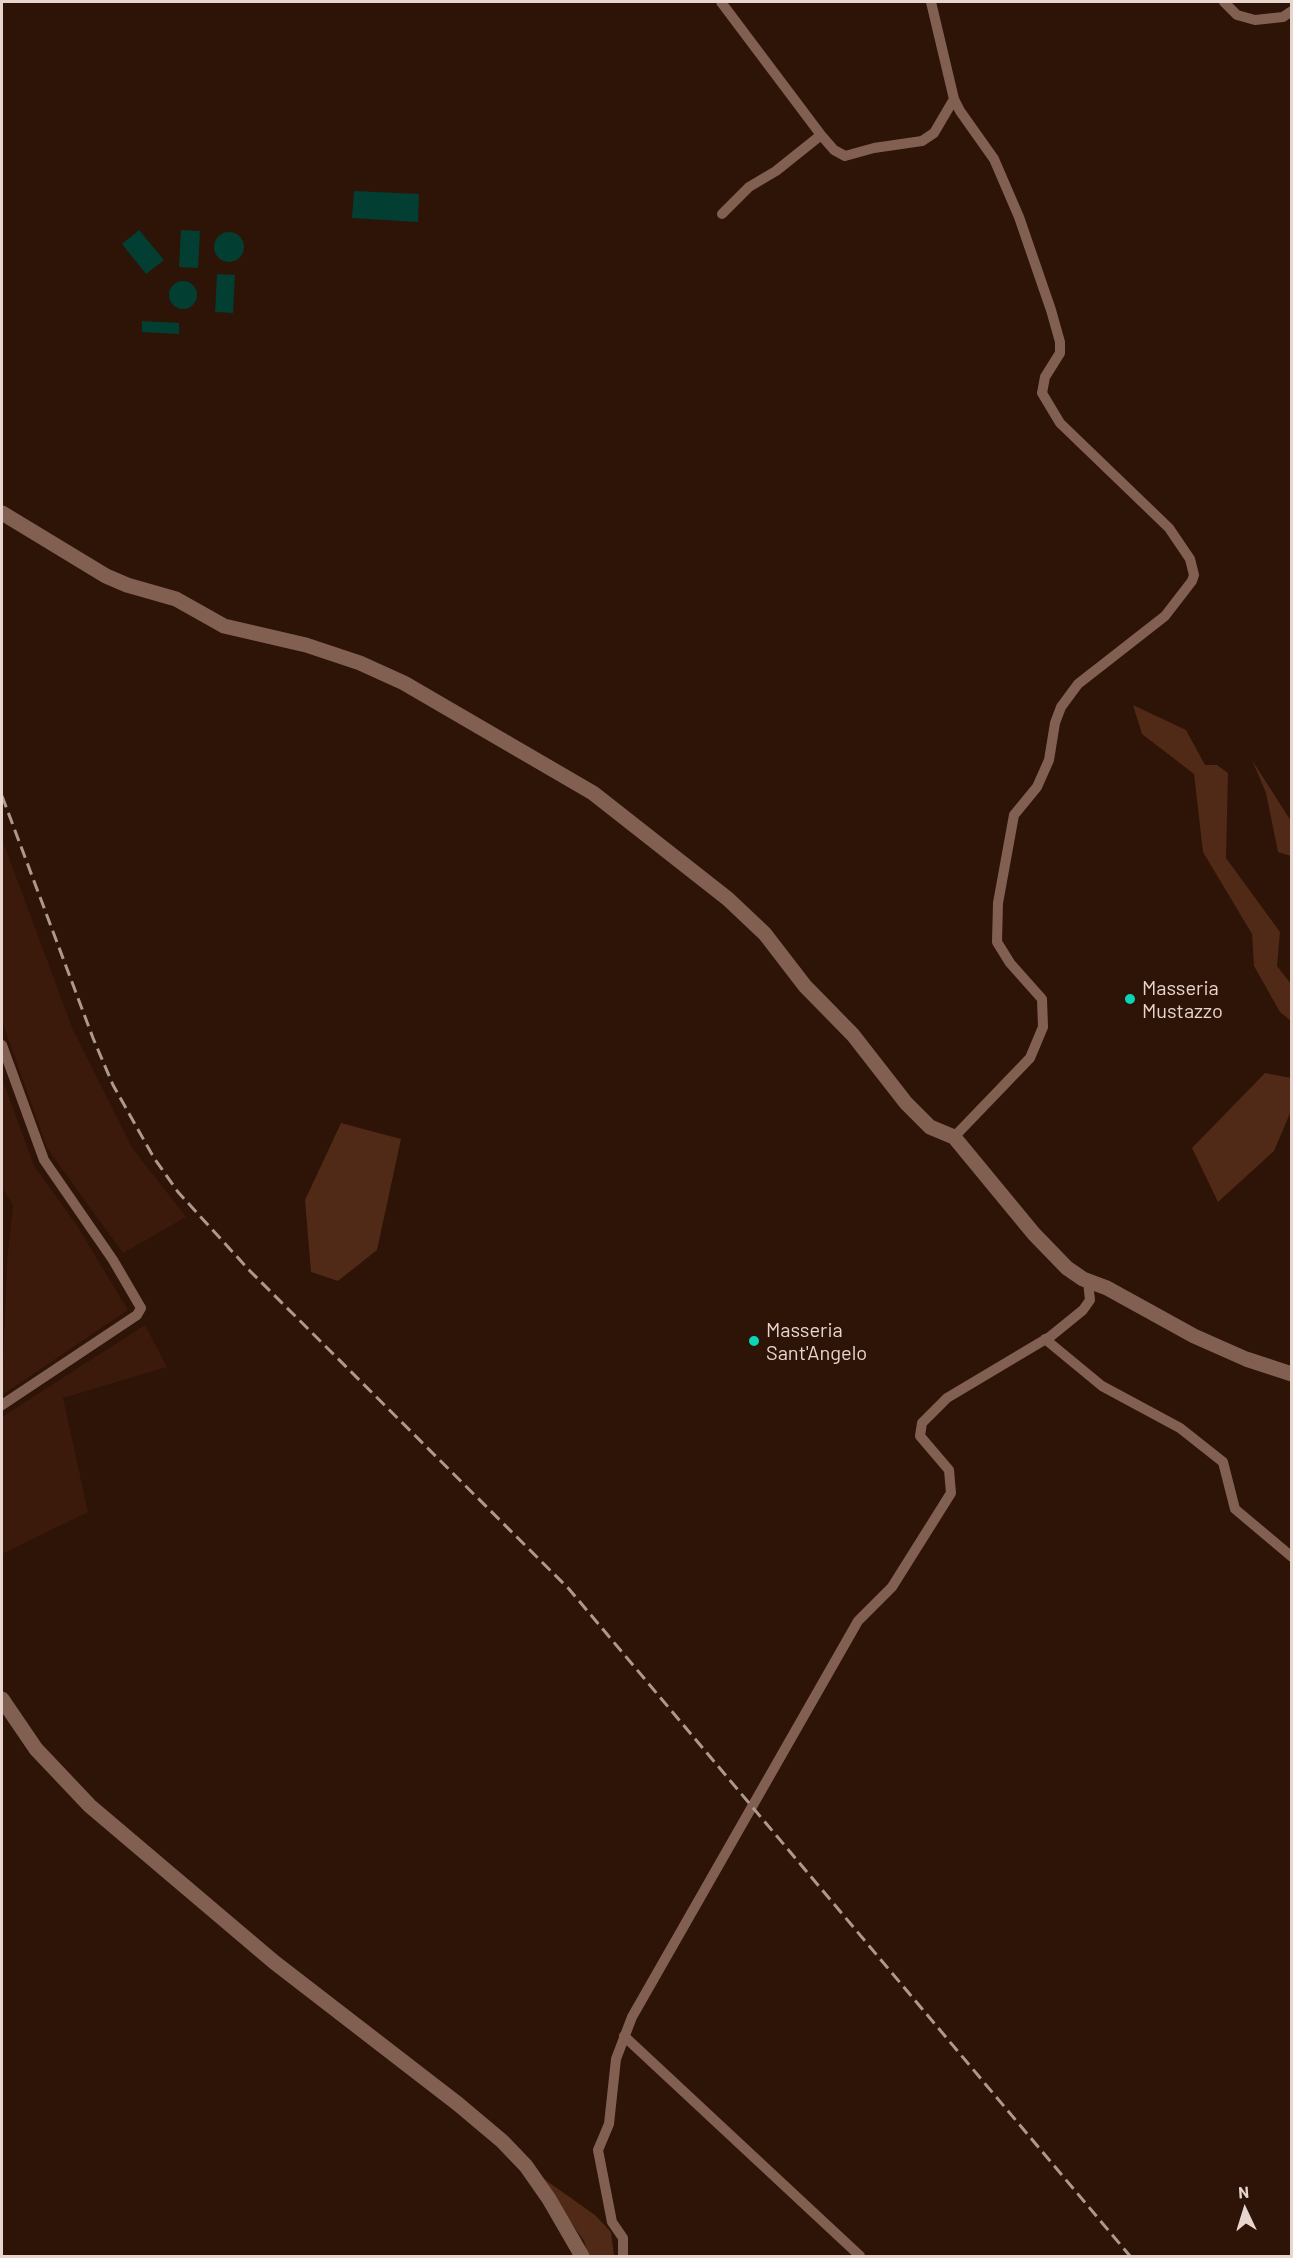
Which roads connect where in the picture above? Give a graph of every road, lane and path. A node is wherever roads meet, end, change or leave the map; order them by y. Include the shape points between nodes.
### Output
1 (721, 2) edge
2 (931, 2) edge
3 (1224, 2) edge
4 (1292, 11) edge
5 (954, 99) junction
6 (821, 135) junction
7 (722, 214) dead end
8 (2, 513) edge
9 (2, 1045) edge
10 (954, 1137) junction
11 (1088, 1282) junction
12 (1045, 1339) junction
13 (1292, 1374) edge
14 (2, 1405) edge
15 (1292, 1557) edge
16 (2, 1698) edge
17 (624, 2036) junction
18 (582, 2256) edge
19 (623, 2256) edge
20 (860, 2256) edge

1 - 6 street
2 - 5 street
3 - 4 street via 1237,15 1255,20 1283,17
5 - 6 street via 934,133 922,141 845,156
5 - 10 street via 994,159 1051,310 1060,353 1042,393 1060,423 1169,528 1190,559 1194,575 1165,615 1078,684 1061,707 1049,760 1037,787 1014,815 998,903 997,942 1042,999 1043,1028 1029,1058
6 - 7 street via 749,188
8 - 10 street via 127,585 176,599 224,626 306,645 404,683 592,793 728,899 765,934 906,1103 930,1127
9 - 14 street via 44,1160 141,1308 137,1315
10 - 11 street via 1034,1234 1067,1268
11 - 12 street via 1087,1306
11 - 13 street via 1107,1288 1194,1336
12 - 15 street via 1102,1386 1180,1428 1223,1462 1235,1509
12 - 17 street via 955,1393 922,1423 920,1436 950,1470 951,1493 892,1587 858,1621
16 - 18 street via 36,1749 90,1806 274,1962 502,2141 549,2199
17 - 19 street via 616,2059 609,2124 598,2150 612,2222 623,2238
17 - 20 street

